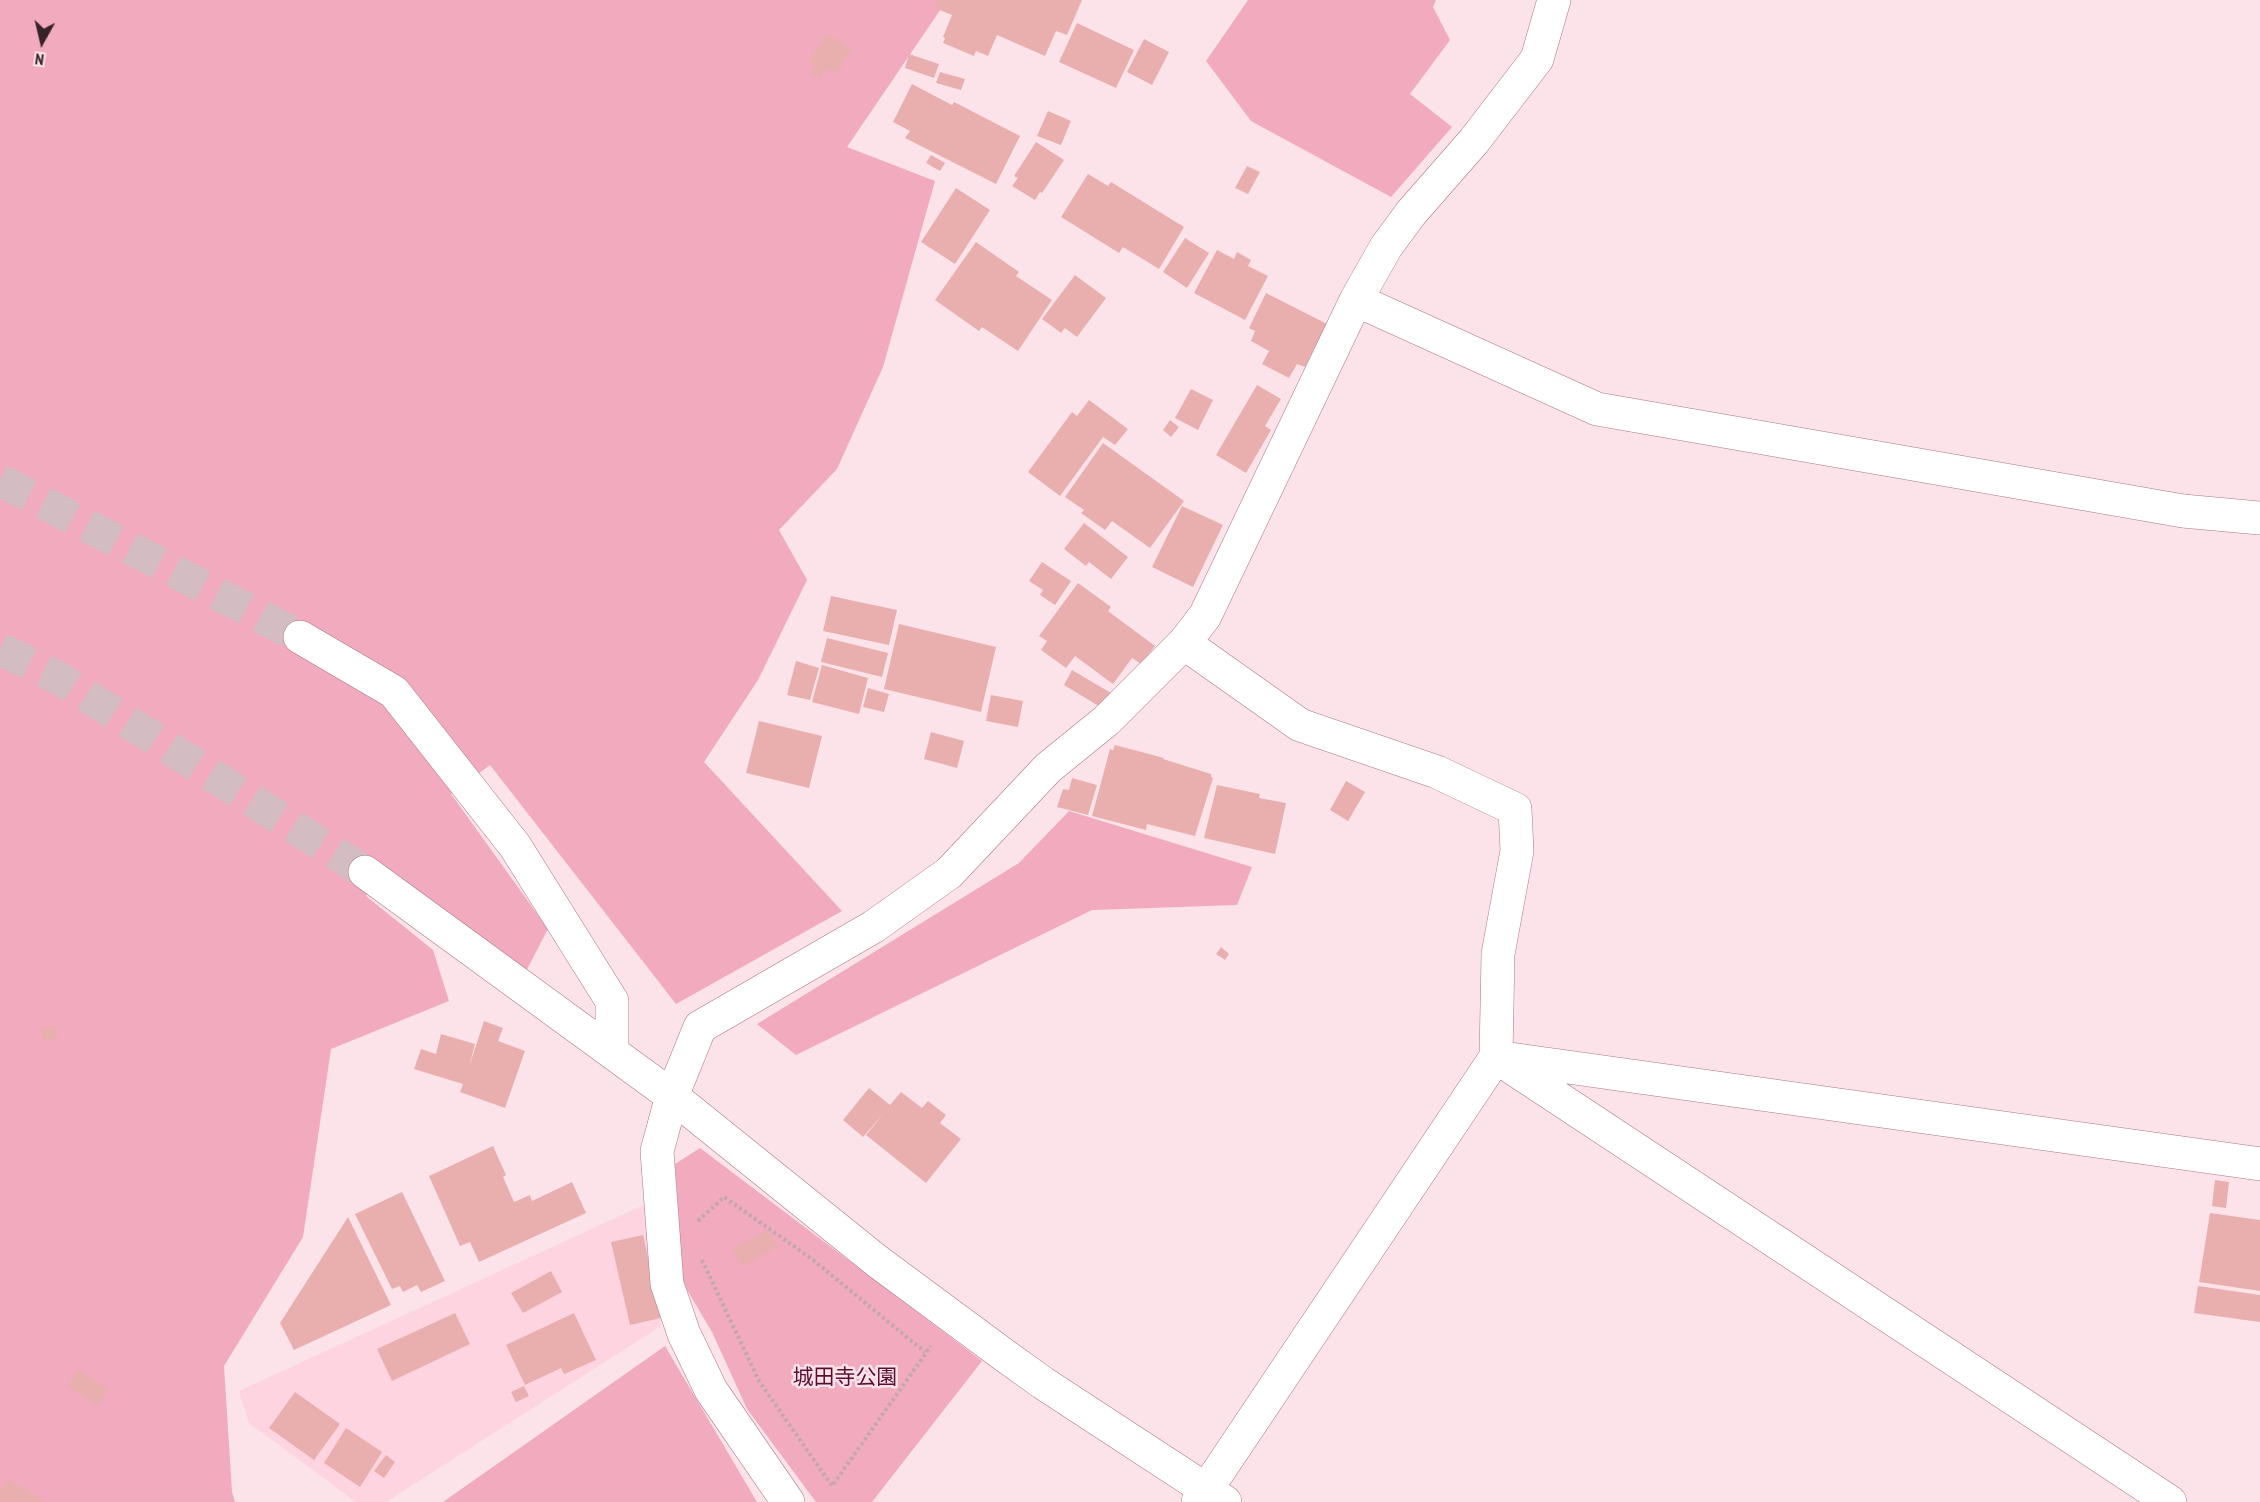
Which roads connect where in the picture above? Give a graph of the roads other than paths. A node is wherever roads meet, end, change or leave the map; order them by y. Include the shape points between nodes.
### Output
1 (1554, 0) edge
2 (1356, 300) junction
3 (2260, 518) edge
4 (300, 637) tunnel mouth
5 (1184, 643) junction
6 (365, 873) tunnel mouth
7 (612, 1052) junction
8 (1496, 1057) junction
9 (672, 1096) junction
10 (2260, 1164) edge
11 (1210, 1498) edge
12 (788, 1502) edge
13 (2170, 1502) edge

1 - 2 street via 1537,59 1386,247
2 - 3 street via 1597,409 2183,511
2 - 5 street via 1205,616
4 - 7 street via 394,692 515,846 612,1002
5 - 8 street via 1300,725 1437,772 1515,809 1517,851 1498,954
5 - 9 street via 1107,720 1048,768 949,873 873,927 700,1028
6 - 7 street
7 - 9 street
8 - 10 street
8 - 11 street
8 - 13 street
9 - 11 street via 877,1261 1043,1383
9 - 12 street via 657,1151 667,1284 684,1334 711,1390

